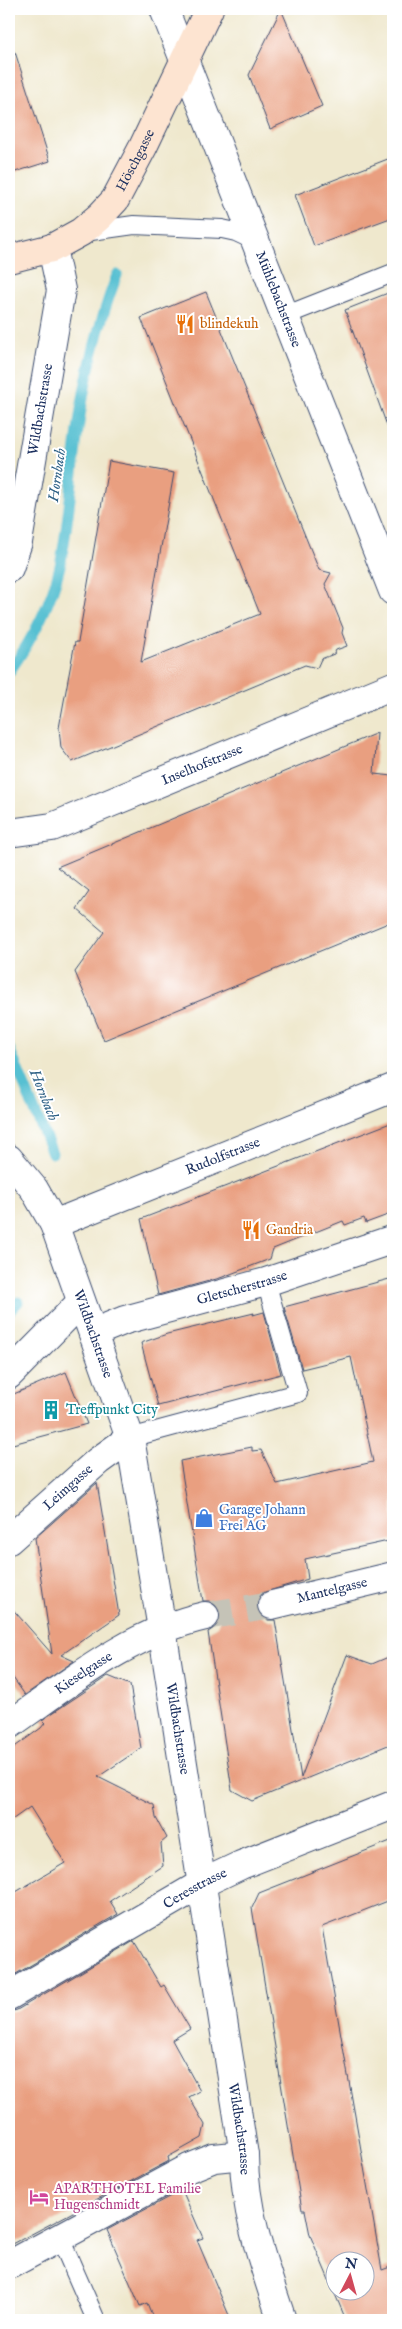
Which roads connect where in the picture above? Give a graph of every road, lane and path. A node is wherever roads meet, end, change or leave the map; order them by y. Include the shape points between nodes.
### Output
1 (164, 9) edge
2 (208, 9) edge
3 (184, 61) junction
4 (81, 232) junction
5 (255, 241) junction
6 (52, 248) junction
7 (9, 259) edge
8 (393, 273) edge
9 (284, 316) junction
10 (9, 568) edge
11 (393, 591) edge
12 (393, 686) edge
13 (9, 833) edge
14 (393, 1088) edge
15 (9, 1160) edge
16 (54, 1224) junction
17 (391, 1240) dead end
18 (266, 1282) junction
19 (81, 1302) junction
20 (93, 1333) junction
21 (9, 1375) edge
22 (130, 1438) junction
23 (9, 1540) edge
24 (393, 1576) edge
25 (272, 1605) tunnel mouth
26 (205, 1616) tunnel mouth
27 (162, 1629) junction
28 (9, 1725) edge
29 (393, 1805) edge
30 (203, 1883) junction
31 (9, 1996) edge
32 (244, 2155) junction
33 (60, 2238) junction
34 (9, 2265) edge
35 (96, 2320) edge
36 (282, 2320) edge

1 - 3 street, Mühlebachstrasse
2 - 3 main road, Höschgasse
3 - 4 main road, Höschgasse via 115,200
3 - 5 street, Mühlebachstrasse
4 - 5 lane via 134,225 222,229
4 - 6 main road, Höschgasse
5 - 9 street, Mühlebachstrasse
6 - 7 main road, Höschgasse
6 - 10 street, Wildbachstrasse via 61,290 18,542
8 - 9 lane
9 - 11 street, Mühlebachstrasse
12 - 13 street, Inselhofstrasse via 52,828
14 - 16 street, Rudolfstrasse
15 - 16 street, Wildbachstrasse via 34,1189
16 - 19 street, Wildbachstrasse
17 - 18 street, Gletscherstrasse
18 - 20 street, Gletscherstrasse via 125,1320
18 - 22 lane via 298,1393
19 - 20 street, Wildbachstrasse
19 - 21 street
20 - 22 street, Wildbachstrasse
22 - 23 street, Leimgasse via 98,1460
22 - 27 street, Wildbachstrasse
24 - 25 street, Mantelgasse
26 - 27 street
27 - 28 street, Kieselgasse via 115,1651
27 - 30 street, Wildbachstrasse
29 - 30 street, Ceresstrasse via 240,1865
30 - 31 street, Ceresstrasse
30 - 32 street, Wildbachstrasse
32 - 33 street via 214,2158 189,2168
32 - 36 street, Wildbachstrasse via 247,2205
33 - 34 street
33 - 35 lane

